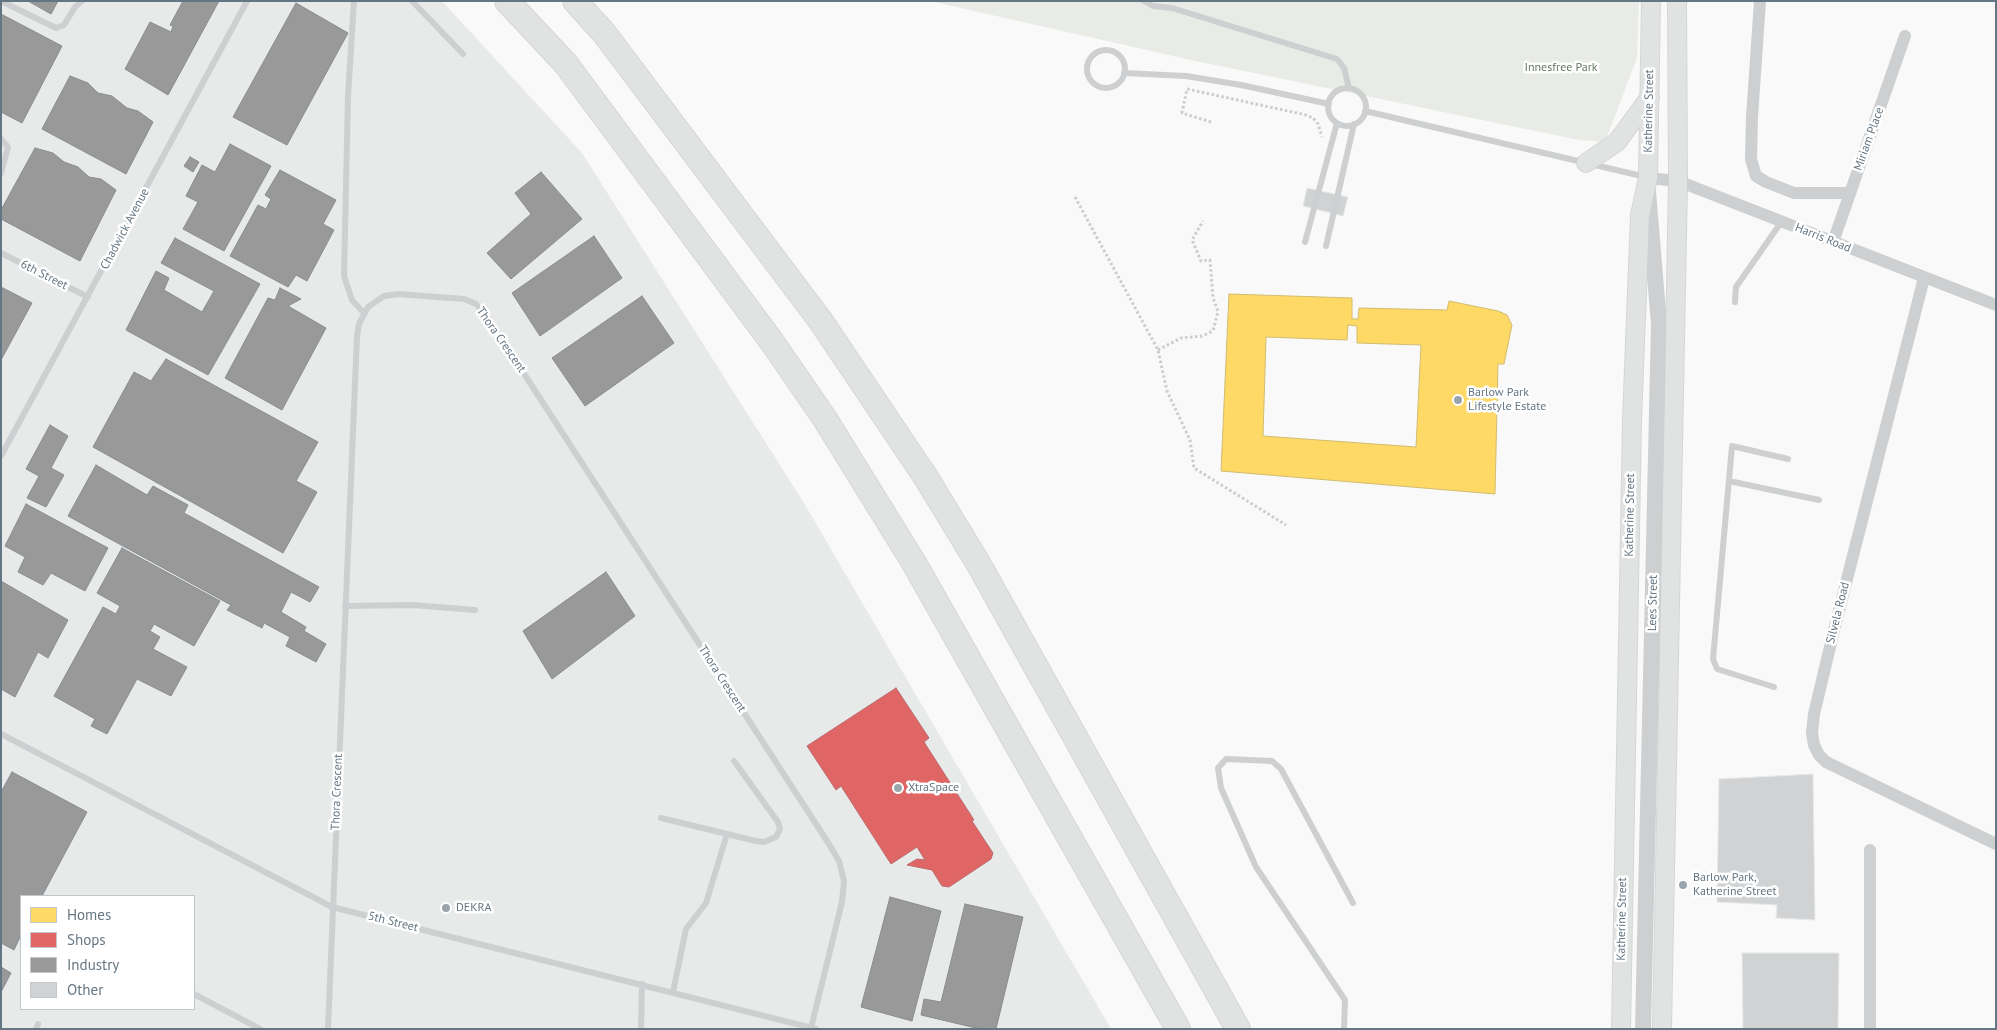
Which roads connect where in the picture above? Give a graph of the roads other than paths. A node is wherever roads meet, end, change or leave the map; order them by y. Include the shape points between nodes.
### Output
1 (1, 1) edge
2 (82, 1) edge
3 (247, 1) edge
4 (354, 1) edge
5 (412, 1) edge
6 (507, 1) edge
7 (575, 1) edge
8 (1144, 1) edge
9 (1169, 1) edge
10 (1651, 1) edge
11 (1678, 1) edge
12 (1760, 1) edge
13 (1172, 8) junction
14 (1905, 36) dead end
15 (463, 54) dead end
16 (1124, 73) junction
17 (1349, 88) junction
18 (1650, 98) junction
19 (1329, 104) junction
20 (1365, 111) junction
21 (1337, 122) junction
22 (1354, 124) junction
23 (1, 139) edge
24 (1586, 163) junction
25 (1, 173) edge
26 (1648, 178) junction
27 (1678, 181) junction
28 (1850, 193) junction
29 (1782, 221) junction
30 (1306, 242) dead end
31 (1833, 242) junction
32 (1326, 246) dead end
33 (1, 253) edge
34 (1924, 278) junction
35 (88, 297) junction
36 (1735, 302) dead end
37 (1996, 305) edge
38 (363, 312) junction
39 (1, 456) edge
40 (1788, 459) dead end
41 (1729, 481) junction
42 (1819, 500) dead end
43 (345, 606) junction
44 (475, 610) dead end
45 (1774, 687) dead end
46 (1, 734) edge
47 (734, 761) dead end
48 (661, 818) dead end
49 (728, 834) junction
50 (1996, 844) edge
51 (1870, 850) dead end
52 (1353, 903) dead end
53 (332, 907) junction
54 (642, 984) junction
55 (673, 992) junction
56 (195, 995) edge
57 (814, 1028) edge
58 (260, 1029) edge
59 (328, 1029) edge
60 (641, 1029) edge
61 (1178, 1029) edge
62 (1238, 1029) edge
63 (1344, 1029) edge
64 (1621, 1029) edge
65 (1643, 1029) edge
66 (1662, 1029) edge
67 (1870, 1029) edge

1 - 2 lane via 56,28 64,25
3 - 35 lane, Chadwick Avenue
4 - 38 lane via 348,96 344,276 352,300
5 - 15 lane
6 - 61 highway via 566,64 772,342 825,419 914,563
7 - 62 highway via 604,33 820,320 925,476 978,563
8 - 13 lane via 1153,6
9 - 13 lane
10 - 18 main road, Katherine Street
11 - 27 main road
12 - 28 street via 1752,117 1752,159 1756,176 1794,193
13 - 17 lane via 1337,59 1344,68
14 - 28 street, Miriam Place
16 - 16 lane via 1113,87 1102,87 1091,81 1088,70 1096,54 1108,51 1123,61
16 - 19 lane via 1186,76 1241,84
17 - 19 lane via 1337,91
17 - 20 lane via 1364,98
18 - 24 main road via 1617,142
18 - 26 main road, Katherine Street
19 - 21 lane via 1329,113
20 - 22 lane
20 - 24 lane
21 - 22 lane
21 - 30 lane
22 - 32 lane
23 - 25 lane via 8,147
24 - 26 lane
26 - 27 street, Harris Road
26 - 64 main road, Katherine Street via 1640,215 1632,420
26 - 65 street, Lees Street via 1658,324
27 - 29 street, Harris Road
27 - 66 main road
28 - 31 street, Miriam Place
29 - 31 street, Harris Road
29 - 36 lane via 1736,288
31 - 34 street, Harris Road
33 - 35 lane, 6th Street
34 - 37 street, Harris Road
34 - 50 street, Silvela Road via 1835,626 1812,733 1814,745 1826,762
35 - 39 lane, Chadwick Avenue
38 - 43 lane, Thora Crescent via 357,336
38 - 57 lane, Thora Crescent via 374,301 398,294 464,298 484,312 829,844 839,861 844,881
40 - 41 lane via 1732,446
41 - 42 lane
41 - 45 lane via 1713,659 1717,669
43 - 44 lane via 413,605
43 - 53 lane, Thora Crescent
46 - 53 lane, 5th Street
47 - 49 lane via 780,829 776,837 764,842
48 - 49 lane
49 - 55 lane via 706,903 686,928
51 - 67 street
52 - 63 lane via 1281,769 1272,762 1226,759 1218,768 1221,788 1256,868 1345,1000
53 - 54 lane, 5th Street
53 - 59 lane, Thora Crescent
54 - 55 lane, 5th Street
54 - 60 lane
55 - 57 lane, 5th Street
56 - 58 lane

